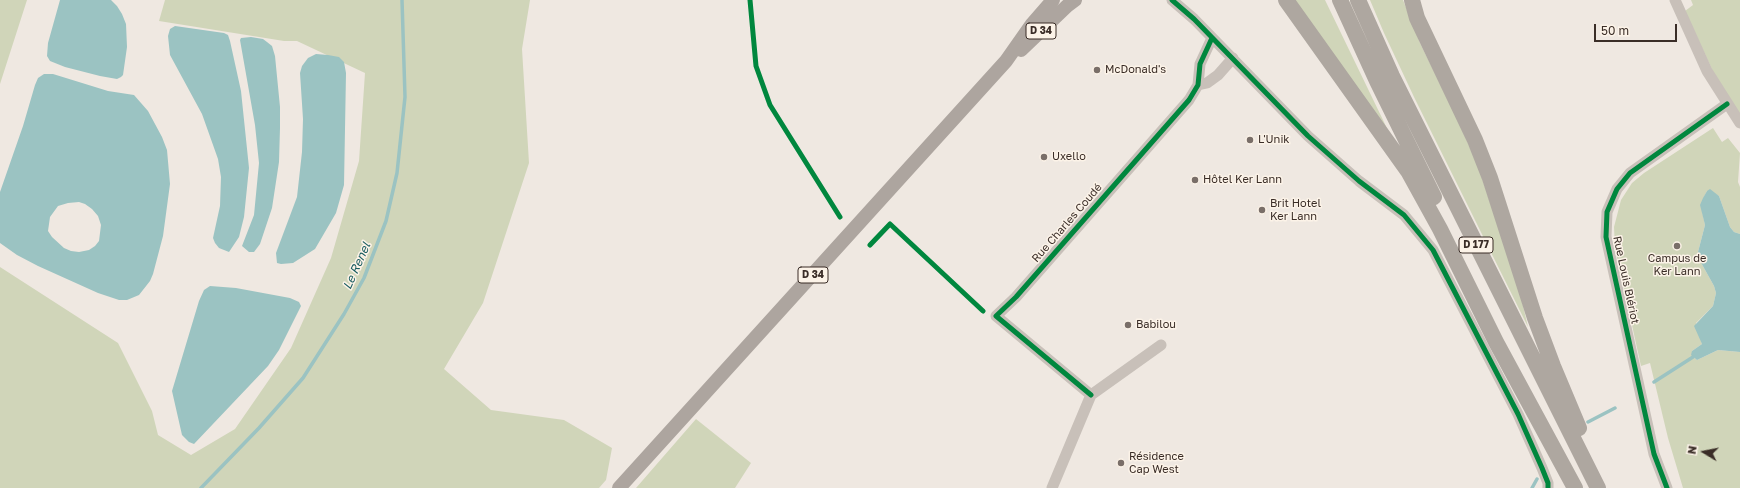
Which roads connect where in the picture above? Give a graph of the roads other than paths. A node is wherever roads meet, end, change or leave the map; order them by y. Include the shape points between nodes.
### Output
1 (1053, 0) edge
2 (1075, 0) edge
3 (1172, 0) edge
4 (1185, 0) edge
5 (1286, 0) edge
6 (1340, 0) edge
7 (1358, 0) edge
8 (1412, 0) edge
9 (1675, 0) edge
10 (1194, 19) junction
11 (1212, 38) junction
12 (1233, 58) junction
13 (1006, 61) junction
14 (1198, 85) junction
15 (1727, 104) junction
16 (1740, 123) edge
17 (1161, 345) dead end
18 (1091, 395) junction
19 (619, 488) edge
20 (1052, 488) edge
21 (1548, 488) edge
22 (1575, 488) edge
23 (1579, 488) edge
24 (1598, 488) edge
25 (1605, 488) edge
26 (1667, 488) edge

1 - 13 main road, D 34
2 - 13 main road, D 34
3 - 10 street
4 - 10 street
5 - 22 highway via 1408,171
6 - 23 highway, D 177 via 1376,81
7 - 24 highway, D 177 via 1392,76
8 - 25 highway via 1417,18 1475,140 1553,366
9 - 15 street via 1707,71
10 - 11 street
11 - 12 street
11 - 14 street via 1200,64
12 - 14 street, Rue Charles Coudé via 1218,76
12 - 21 street via 1308,136 1404,215 1433,250 1518,414
13 - 19 main road, D 34
14 - 18 street, Rue Charles Coudé via 1016,297 996,316
15 - 16 street
15 - 26 street, Rue Louis Blériot via 1630,173 1617,189 1607,212 1606,237 1654,454
17 - 18 street
18 - 20 street

